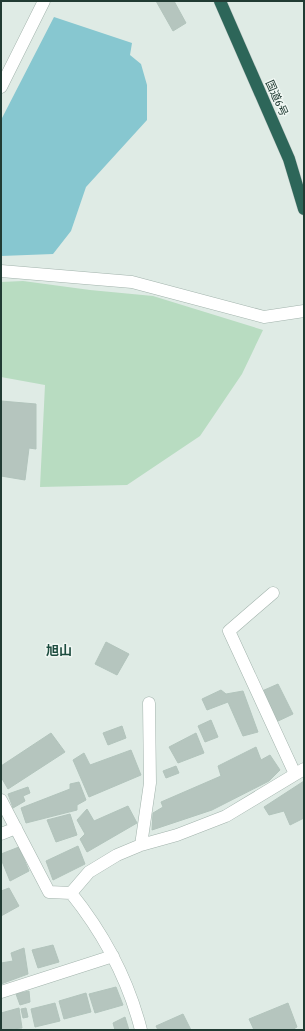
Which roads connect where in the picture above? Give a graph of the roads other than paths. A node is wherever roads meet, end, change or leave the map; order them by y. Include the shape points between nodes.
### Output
1 (44, 1) edge
2 (220, 1) edge
3 (1, 87) edge
4 (304, 209) edge
5 (1, 271) edge
6 (304, 311) edge
7 (273, 593) dead end
8 (149, 703) dead end
9 (299, 771) edge
10 (1, 800) edge
11 (16, 828) junction
12 (1, 834) edge
13 (141, 845) junction
14 (71, 893) junction
15 (113, 956) junction
16 (1, 992) edge
17 (141, 1030) edge

1 - 3 street
2 - 4 highway, 国道6号 via 289,159
5 - 6 street via 132,282 264,318
7 - 9 street via 228,631
8 - 13 street via 150,783
9 - 13 street via 226,816 177,835
10 - 11 street
11 - 12 street
11 - 14 street via 49,892
13 - 14 street via 89,872
14 - 15 street via 95,924
15 - 16 street
15 - 17 street via 130,992

